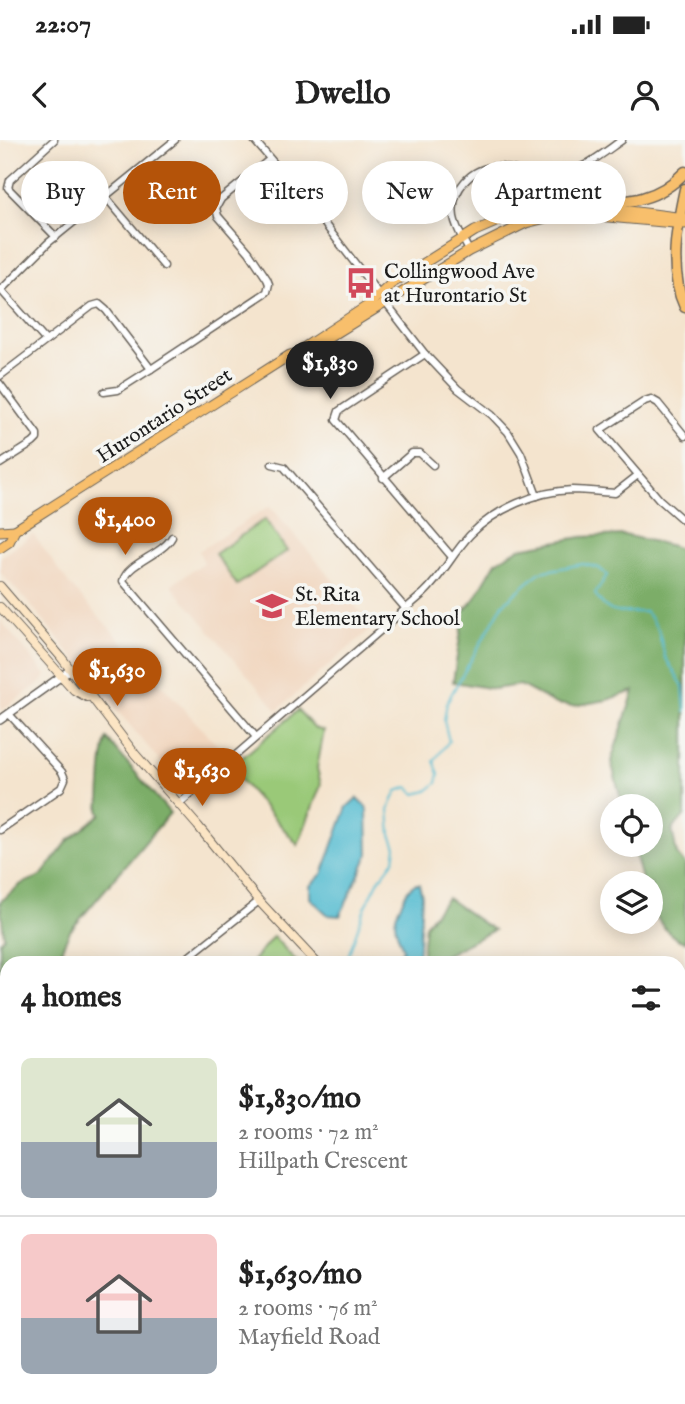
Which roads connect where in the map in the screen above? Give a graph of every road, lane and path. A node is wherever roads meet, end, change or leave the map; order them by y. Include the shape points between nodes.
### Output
1 (54, 140) edge
2 (175, 140) edge
3 (254, 140) edge
4 (622, 140) edge
5 (270, 159) junction
6 (685, 172) edge
7 (685, 189) edge
8 (109, 191) edge
9 (109, 201) edge
10 (626, 202) edge
11 (626, 211) edge
12 (682, 221) edge
13 (71, 224) edge
14 (490, 224) edge
15 (56, 237) junction
16 (463, 239) junction
17 (470, 251) junction
18 (164, 266) dead end
19 (0, 289) edge
20 (379, 295) junction
21 (386, 304) junction
22 (685, 307) edge
23 (46, 341) junction
24 (296, 354) junction
25 (425, 354) junction
26 (151, 369) junction
27 (0, 376) edge
28 (0, 384) edge
29 (104, 392) dead end
30 (685, 436) edge
31 (0, 464) edge
32 (272, 464) dead end
33 (433, 465) dead end
34 (638, 475) junction
35 (383, 478) junction
36 (537, 496) junction
37 (685, 522) edge
38 (15, 530) junction
39 (0, 531) edge
40 (172, 537) dead end
41 (0, 548) edge
42 (452, 557) junction
43 (0, 586) edge
44 (0, 607) edge
45 (405, 609) junction
46 (70, 670) junction
47 (62, 676) junction
48 (92, 699) junction
49 (9, 713) junction
50 (0, 720) edge
51 (256, 737) junction
52 (179, 804) junction
53 (0, 830) edge
54 (259, 901) junction
55 (190, 956) edge
56 (310, 956) edge

1 - 15 street via 10,180 8,188
2 - 8 street
3 - 5 street
4 - 16 street via 576,169 557,175 496,167 473,174 455,200 454,218
5 - 20 street
5 - 26 street via 216,208 261,269 269,288
6 - 10 highway via 665,190
7 - 12 highway
9 - 18 street
11 - 12 main road, Hurontario Street
12 - 17 main road, Hurontario Street via 563,215 518,226
12 - 22 highway via 676,275
13 - 15 street
14 - 16 main road, Hurontario Street
15 - 19 street
16 - 17 street
16 - 20 main road, Hurontario Street
17 - 21 main road, Hurontario Street
19 - 23 street
20 - 21 street
20 - 24 main road, Hurontario Street
21 - 24 main road, Hurontario Street
21 - 25 street
23 - 26 street via 99,304
23 - 27 street
24 - 38 main road, Hurontario Street
25 - 35 street via 336,416
25 - 36 street via 509,432
26 - 29 street via 118,390
28 - 31 street via 37,435 33,443
30 - 34 street via 651,399 600,430
32 - 45 street via 284,467
33 - 35 street via 422,454 412,453
34 - 36 street via 615,493 569,490
34 - 37 street
35 - 42 street
36 - 42 street via 482,525
38 - 39 main road, Hurontario Street
38 - 41 main road, Hurontario Street
40 - 51 street via 123,581
42 - 45 street via 433,585
43 - 46 main road
44 - 47 main road
45 - 51 street
46 - 47 street
46 - 48 main road
47 - 48 main road via 74,690
47 - 49 street
48 - 52 main road
49 - 50 street
49 - 53 street via 65,779 61,788
51 - 52 street
52 - 54 main road
54 - 55 street
54 - 56 main road

